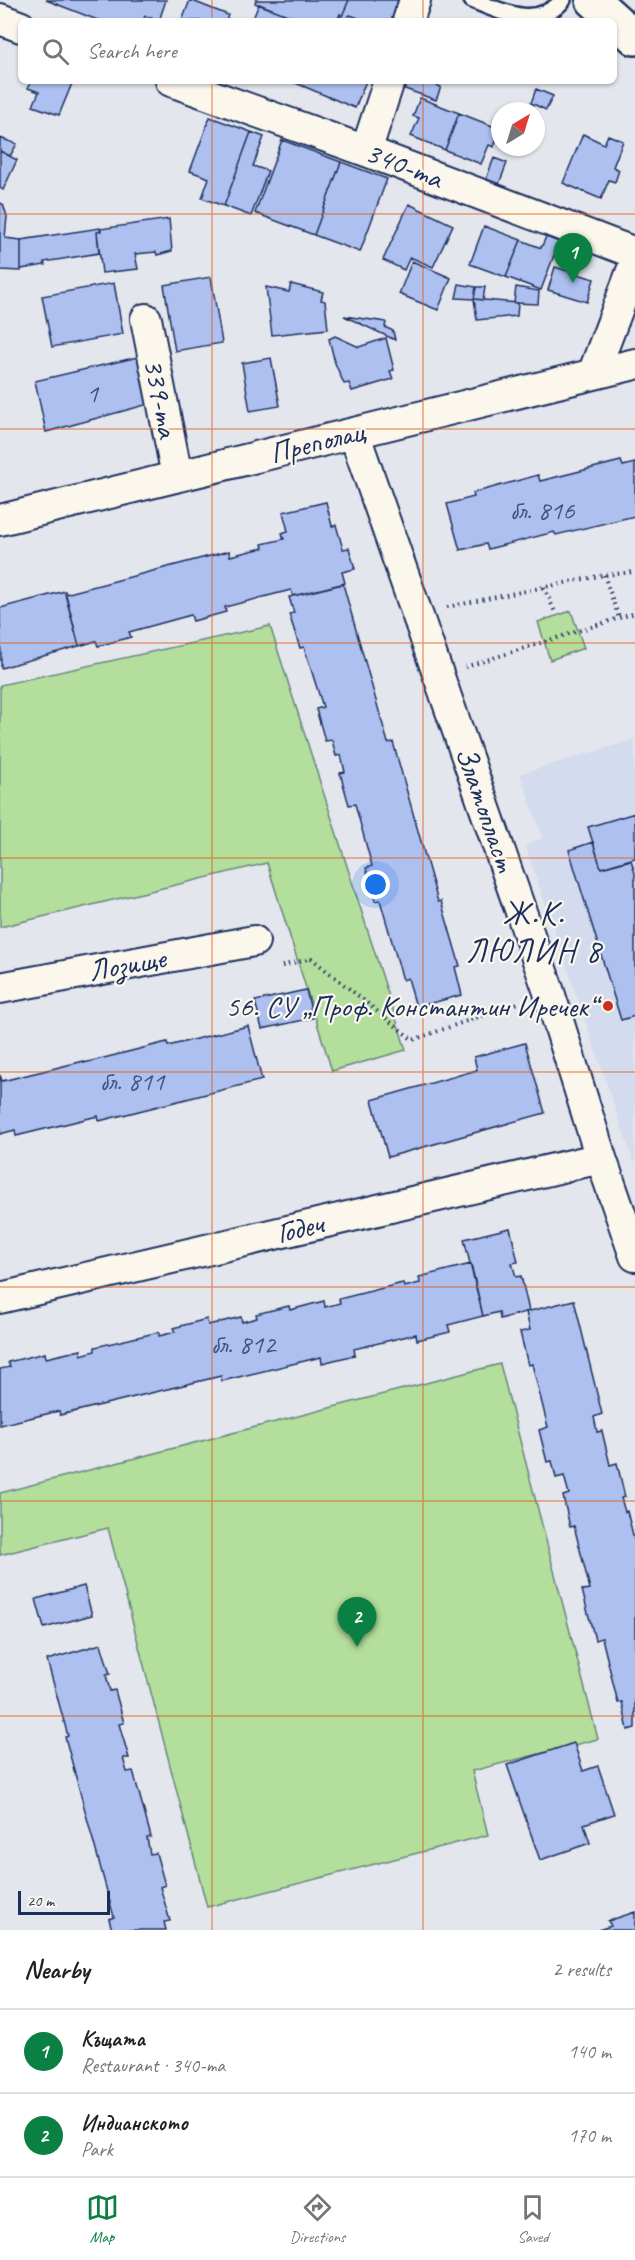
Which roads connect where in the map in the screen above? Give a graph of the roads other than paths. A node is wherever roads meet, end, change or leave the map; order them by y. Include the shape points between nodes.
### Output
1 (415, 0) edge
2 (472, 0) edge
3 (564, 0) edge
4 (593, 0) edge
5 (409, 18) edge
6 (613, 18) edge
7 (0, 20) edge
8 (617, 22) edge
9 (18, 26) edge
10 (635, 38) edge
11 (179, 84) edge
12 (388, 84) edge
13 (366, 151) junction
14 (635, 253) edge
15 (635, 263) edge
16 (146, 319) dead end
17 (635, 364) edge
18 (593, 375) junction
19 (354, 433) junction
20 (177, 476) junction
21 (0, 520) edge
22 (254, 941) dead end
23 (0, 988) edge
24 (601, 1158) junction
25 (635, 1256) edge
26 (0, 1298) edge

1 - 5 street
2 - 3 lane via 511,16 532,17 550,12
4 - 6 street
7 - 9 street
8 - 10 street
11 - 13 street, 340-та
12 - 13 street
13 - 14 street, 340-та
15 - 18 street
16 - 20 street, 339-та
17 - 18 street, Преполац
18 - 19 street, Преполац
19 - 20 street, Преполац
19 - 24 street, Златопласт via 549,992
20 - 21 street, Преполац
22 - 23 street, Лозище
24 - 25 street, Златопласт
24 - 26 street, Годеч

